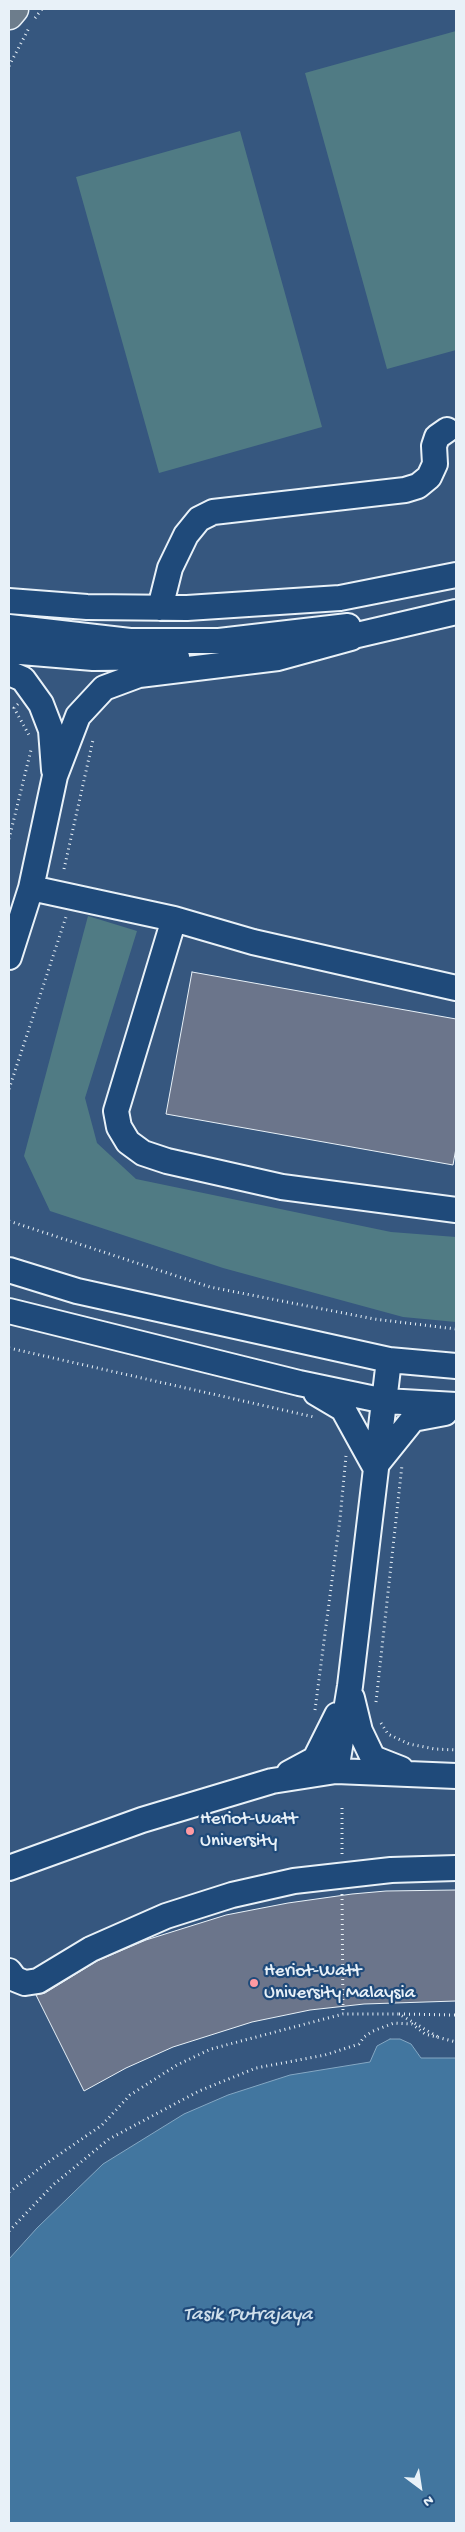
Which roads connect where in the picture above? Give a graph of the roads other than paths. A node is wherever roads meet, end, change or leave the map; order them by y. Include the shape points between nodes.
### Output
1 (14, 9) edge
2 (9, 15) edge
3 (447, 430) dead end
4 (456, 574) edge
5 (340, 598) junction
6 (9, 601) edge
7 (160, 608) junction
8 (456, 608) edge
9 (456, 612) edge
10 (9, 627) edge
11 (34, 630) junction
12 (351, 638) junction
13 (9, 651) edge
14 (9, 673) edge
15 (55, 776) junction
16 (31, 888) junction
17 (174, 919) junction
18 (9, 957) edge
19 (456, 988) edge
20 (456, 1210) edge
21 (9, 1256) edge
22 (9, 1270) edge
23 (77, 1291) junction
24 (9, 1311) edge
25 (9, 1322) edge
26 (76, 1329) junction
27 (389, 1360) junction
28 (456, 1366) edge
29 (299, 1384) junction
30 (385, 1401) junction
31 (456, 1405) edge
32 (456, 1410) edge
33 (375, 1468) junction
34 (350, 1686) junction
35 (336, 1771) junction
36 (415, 1775) junction
37 (456, 1776) edge
38 (272, 1782) junction
39 (9, 1868) edge
40 (456, 1868) edge
41 (9, 1971) edge

1 - 2 main road
3 - 7 street via 437,437 435,464 429,477 418,486 213,512 199,519 186,535 170,568
4 - 5 street
5 - 7 street
5 - 11 street via 270,612 198,621
6 - 7 street
8 - 11 street via 339,628 219,641 130,641
9 - 12 street
10 - 11 street
12 - 13 street via 204,657 93,658
12 - 15 street via 278,658 139,675 104,688 78,716
14 - 15 street via 23,679 41,704 51,730
15 - 16 street
16 - 17 street
16 - 18 street
17 - 19 street via 254,942
17 - 20 street via 116,1111 118,1127 128,1142 143,1153 167,1161 282,1187
21 - 23 street
22 - 23 street
23 - 27 street
24 - 26 street
25 - 26 street
26 - 29 street
27 - 28 street
27 - 30 street
29 - 30 street
29 - 33 street via 343,1409
30 - 31 street
30 - 33 street
32 - 33 street via 413,1419
33 - 34 street
34 - 35 street
34 - 36 street via 360,1731 373,1758
34 - 38 street via 315,1758
35 - 36 street
35 - 38 street
36 - 37 street
38 - 39 street via 142,1820
40 - 41 street via 390,1870 294,1880 166,1916 91,1949 38,1981 25,1983 15,1979

